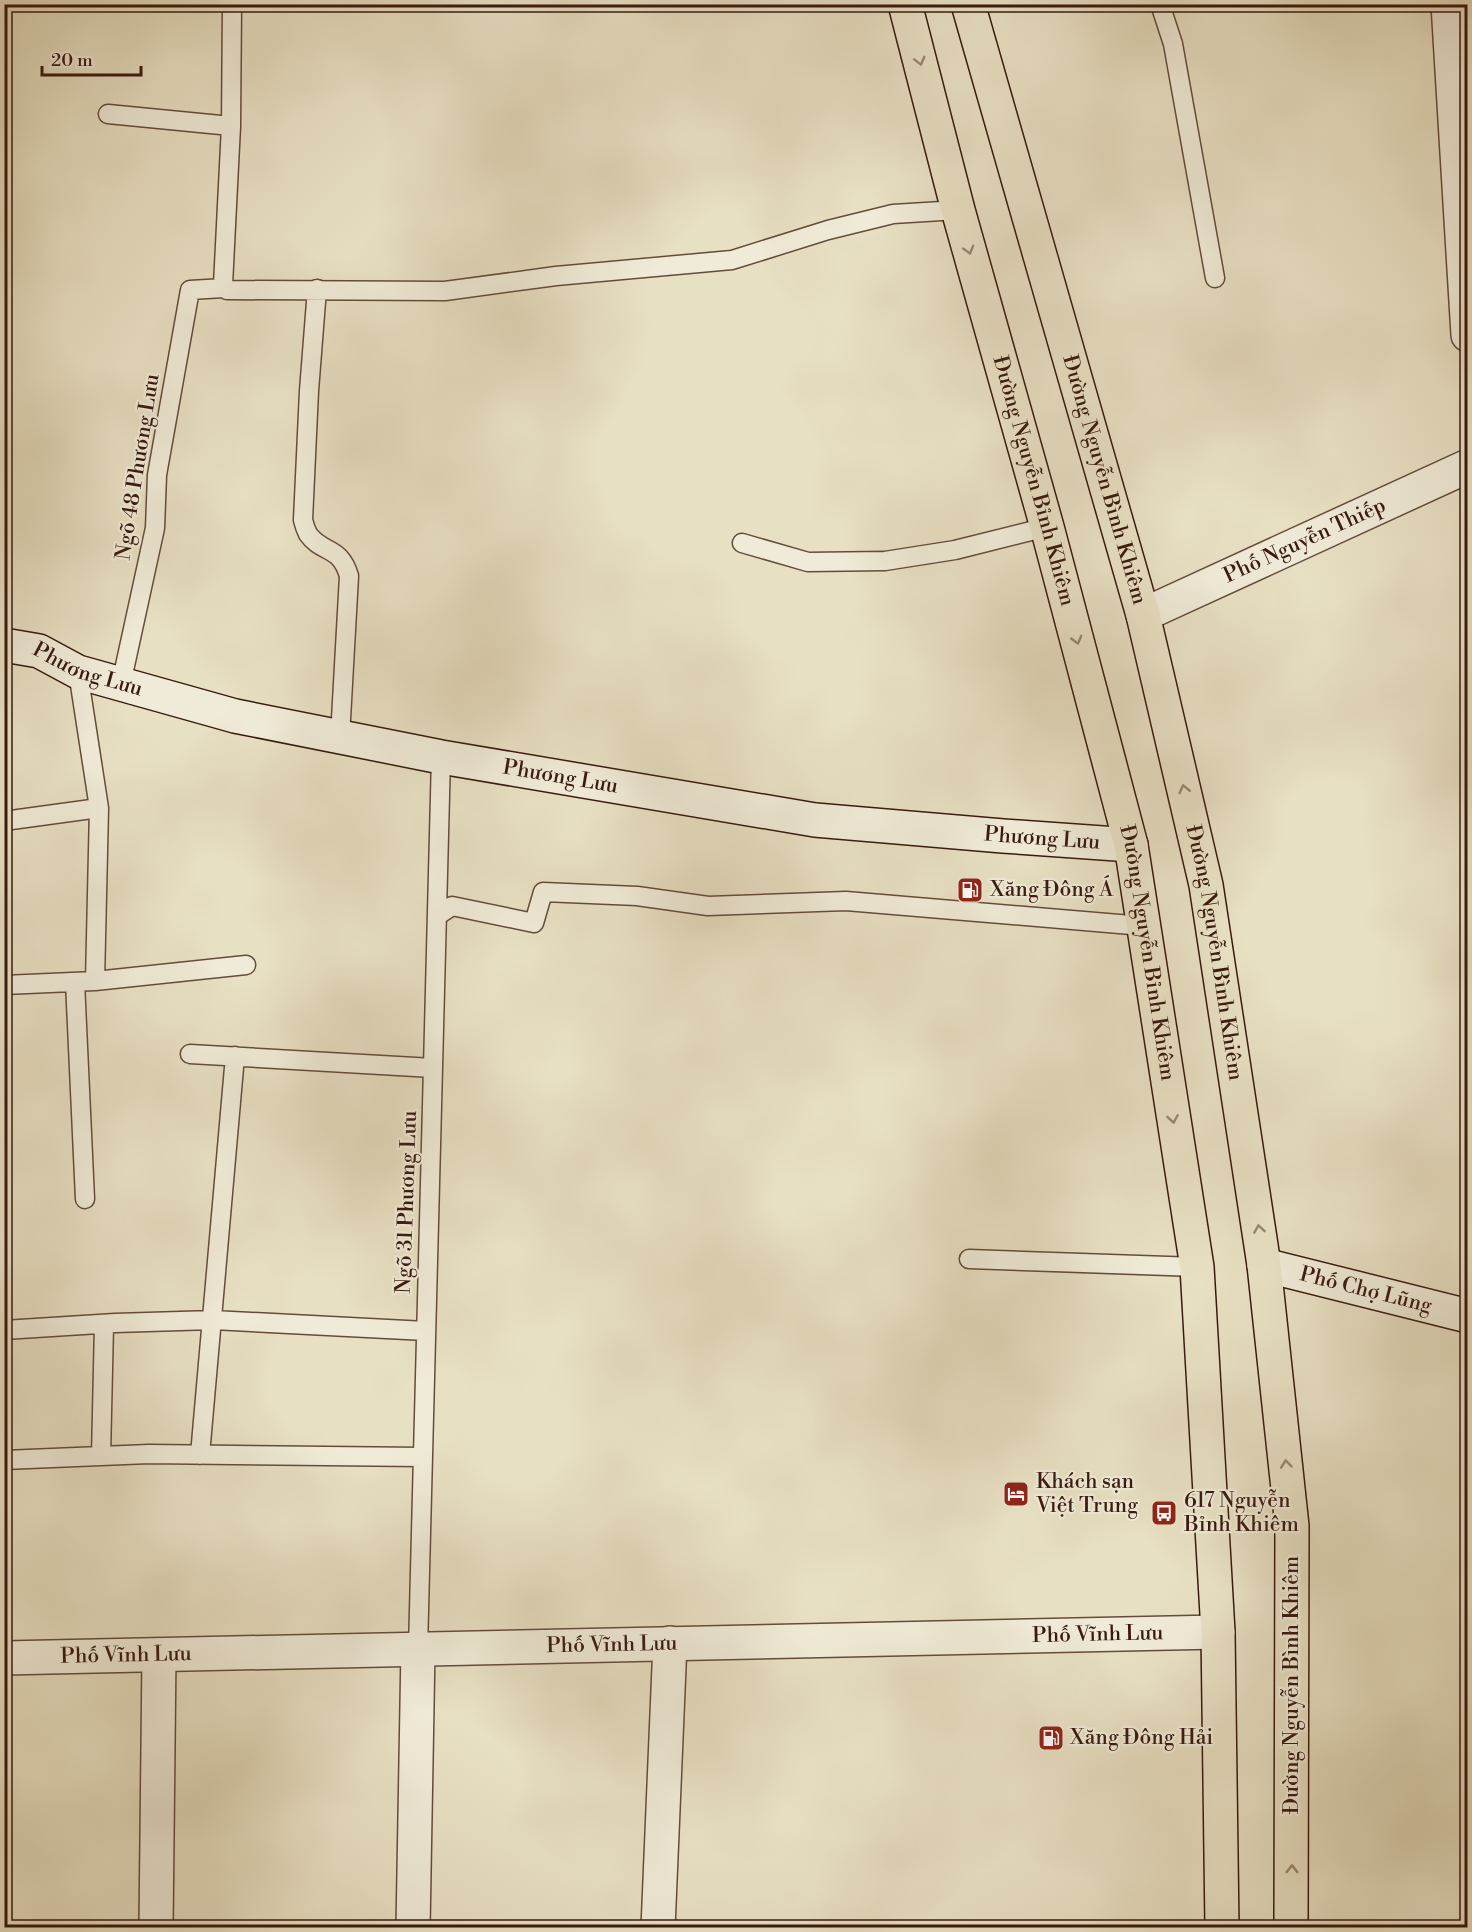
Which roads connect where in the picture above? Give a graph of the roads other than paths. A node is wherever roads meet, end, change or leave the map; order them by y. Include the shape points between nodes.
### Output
1 (232, 4) edge
2 (905, 4) edge
3 (968, 4) edge
4 (1160, 4) edge
5 (1448, 4) edge
6 (108, 114) dead end
7 (231, 126) junction
8 (958, 210) junction
9 (1215, 278) dead end
10 (224, 288) junction
11 (317, 290) junction
12 (1467, 335) edge
13 (1467, 466) edge
14 (1047, 527) junction
15 (742, 543) dead end
16 (1143, 615) junction
17 (4, 645) edge
18 (78, 672) junction
19 (121, 684) junction
20 (340, 737) junction
21 (441, 757) junction
22 (99, 807) junction
23 (4, 821) edge
24 (1131, 845) junction
25 (437, 916) junction
26 (1143, 926) junction
27 (246, 965) dead end
28 (95, 981) junction
29 (75, 982) junction
30 (4, 985) edge
31 (190, 1054) dead end
32 (235, 1056) junction
33 (433, 1068) junction
34 (85, 1199) dead end
35 (969, 1259) dead end
36 (1264, 1265) junction
37 (1197, 1267) junction
38 (1467, 1316) edge
39 (213, 1320) junction
40 (104, 1325) junction
41 (4, 1330) edge
42 (426, 1331) junction
43 (200, 1455) junction
44 (101, 1456) junction
45 (422, 1457) junction
46 (4, 1460) edge
47 (1218, 1632) junction
48 (670, 1643) junction
49 (418, 1649) junction
50 (159, 1655) junction
51 (4, 1658) edge
52 (156, 1928) edge
53 (413, 1928) edge
54 (658, 1928) edge
55 (1222, 1928) edge
56 (1291, 1928) edge

1 - 7 lane
2 -> 8 highway, Đường Nguyễn Bỉnh Khiêm
3 - 16 highway, Đường Nguyễn Bình Khiêm
4 - 9 lane via 1173,44
5 - 12 street
6 - 7 lane
7 - 10 lane
8 - 11 lane, Ngõ 48 Phương Lưu via 893,214 732,260 445,291
8 -> 14 highway, Đường Nguyễn Bỉnh Khiêm
10 - 11 lane, Ngõ 48 Phương Lưu
10 - 19 lane, Ngõ 48 Phương Lưu via 190,290 157,475 155,528
11 - 20 lane via 303,520 314,539 341,557 349,576
13 - 16 street, Phố Nguyễn Thiếp
14 - 15 lane via 955,550 885,561 808,562
14 -> 24 highway, Đường Nguyễn Bỉnh Khiêm
36 -> 16 highway, Đường Nguyễn Bình Khiêm via 1206,885
17 - 18 street, Phương Lưu via 39,651
18 - 19 street, Phương Lưu
18 - 22 lane
19 - 20 street, Phương Lưu via 235,716
20 - 21 street, Phương Lưu
21 - 24 street, Phương Lưu via 815,819
21 - 25 lane, Ngõ 31 Phương Lưu
22 - 23 lane
22 - 28 lane
24 - 26 highway, Đường Nguyễn Bỉnh Khiêm
25 - 26 lane via 452,906 534,923 543,892 552,892 637,896 708,906 846,901
25 - 33 lane, Ngõ 31 Phương Lưu
26 -> 37 highway, Đường Nguyễn Bỉnh Khiêm
27 - 28 lane
28 - 29 lane
29 - 30 lane
29 - 34 lane
31 - 32 lane
32 - 33 lane
32 - 39 lane
33 - 42 lane, Ngõ 31 Phương Lưu
35 - 37 lane
36 - 38 street, Phố Chợ Lũng
56 -> 36 highway, Đường Nguyễn Bình Khiêm via 1292,1526
37 - 47 highway, Đường Nguyễn Bỉnh Khiêm
39 - 40 lane
39 - 42 lane
39 - 43 lane
40 - 41 lane
40 - 44 lane
42 - 45 lane, Ngõ 31 Phương Lưu
43 - 44 lane
43 - 45 lane
44 - 46 lane
45 - 49 lane, Ngõ 31 Phương Lưu
47 - 48 street, Phố Vĩnh Lưu
47 - 55 highway, Đường Nguyễn Bỉnh Khiêm
48 - 49 street, Phố Vĩnh Lưu
48 - 54 street
49 - 50 street, Phố Vĩnh Lưu
49 - 53 street
50 - 51 street, Phố Vĩnh Lưu
50 - 52 street

